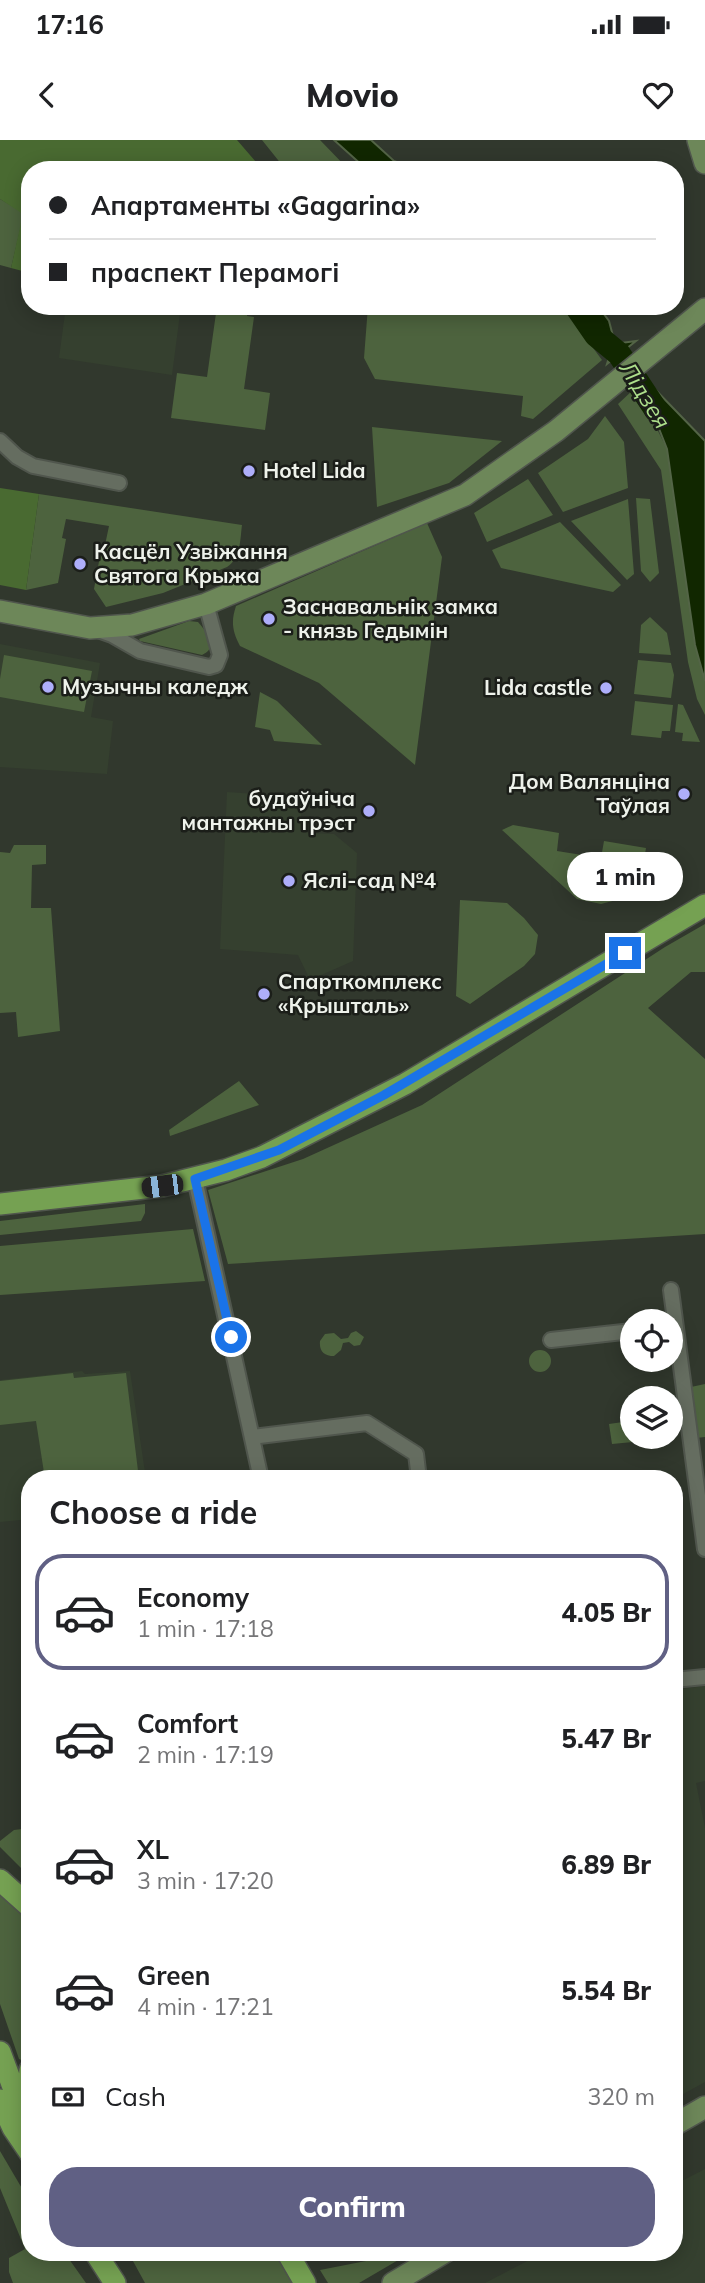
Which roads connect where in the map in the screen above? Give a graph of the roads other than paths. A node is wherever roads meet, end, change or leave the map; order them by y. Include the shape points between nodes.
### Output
1 (698, 140) edge
2 (705, 163) edge
3 (705, 309) edge
4 (0, 441) edge
5 (119, 483) dead end
6 (206, 604) junction
7 (0, 611) edge
8 (90, 628) junction
9 (705, 905) edge
10 (195, 1179) junction
11 (0, 1204) edge
12 (671, 1290) dead end
13 (620, 1332) edge
14 (551, 1340) dead end
15 (252, 1437) junction
16 (259, 1470) edge
17 (418, 1470) edge
18 (705, 1549) edge
19 (705, 1677) edge
20 (683, 1680) edge
21 (0, 1880) edge
22 (21, 1900) edge
23 (0, 2052) edge
24 (0, 2100) edge
25 (705, 2107) edge
26 (683, 2120) edge
27 (17, 2123) edge
28 (101, 2261) edge
29 (292, 2261) edge
30 (427, 2261) edge
31 (115, 2283) edge
32 (305, 2283) edge
33 (393, 2283) edge

1 - 2 main road
3 - 6 main road via 556,431 465,495
4 - 5 street via 33,466
6 - 8 main road via 132,625
6 - 8 street via 220,655 216,666 140,651
7 - 8 main road
9 - 10 main road via 405,1084 279,1150
10 - 11 main road
10 - 15 street
12 - 18 street
13 - 14 street
15 - 16 street
15 - 17 street via 367,1423 416,1454
19 - 20 street
21 - 22 main road
23 - 27 main road
24 - 27 main road
25 - 26 main road
28 - 31 main road
29 - 32 main road
30 - 33 main road

